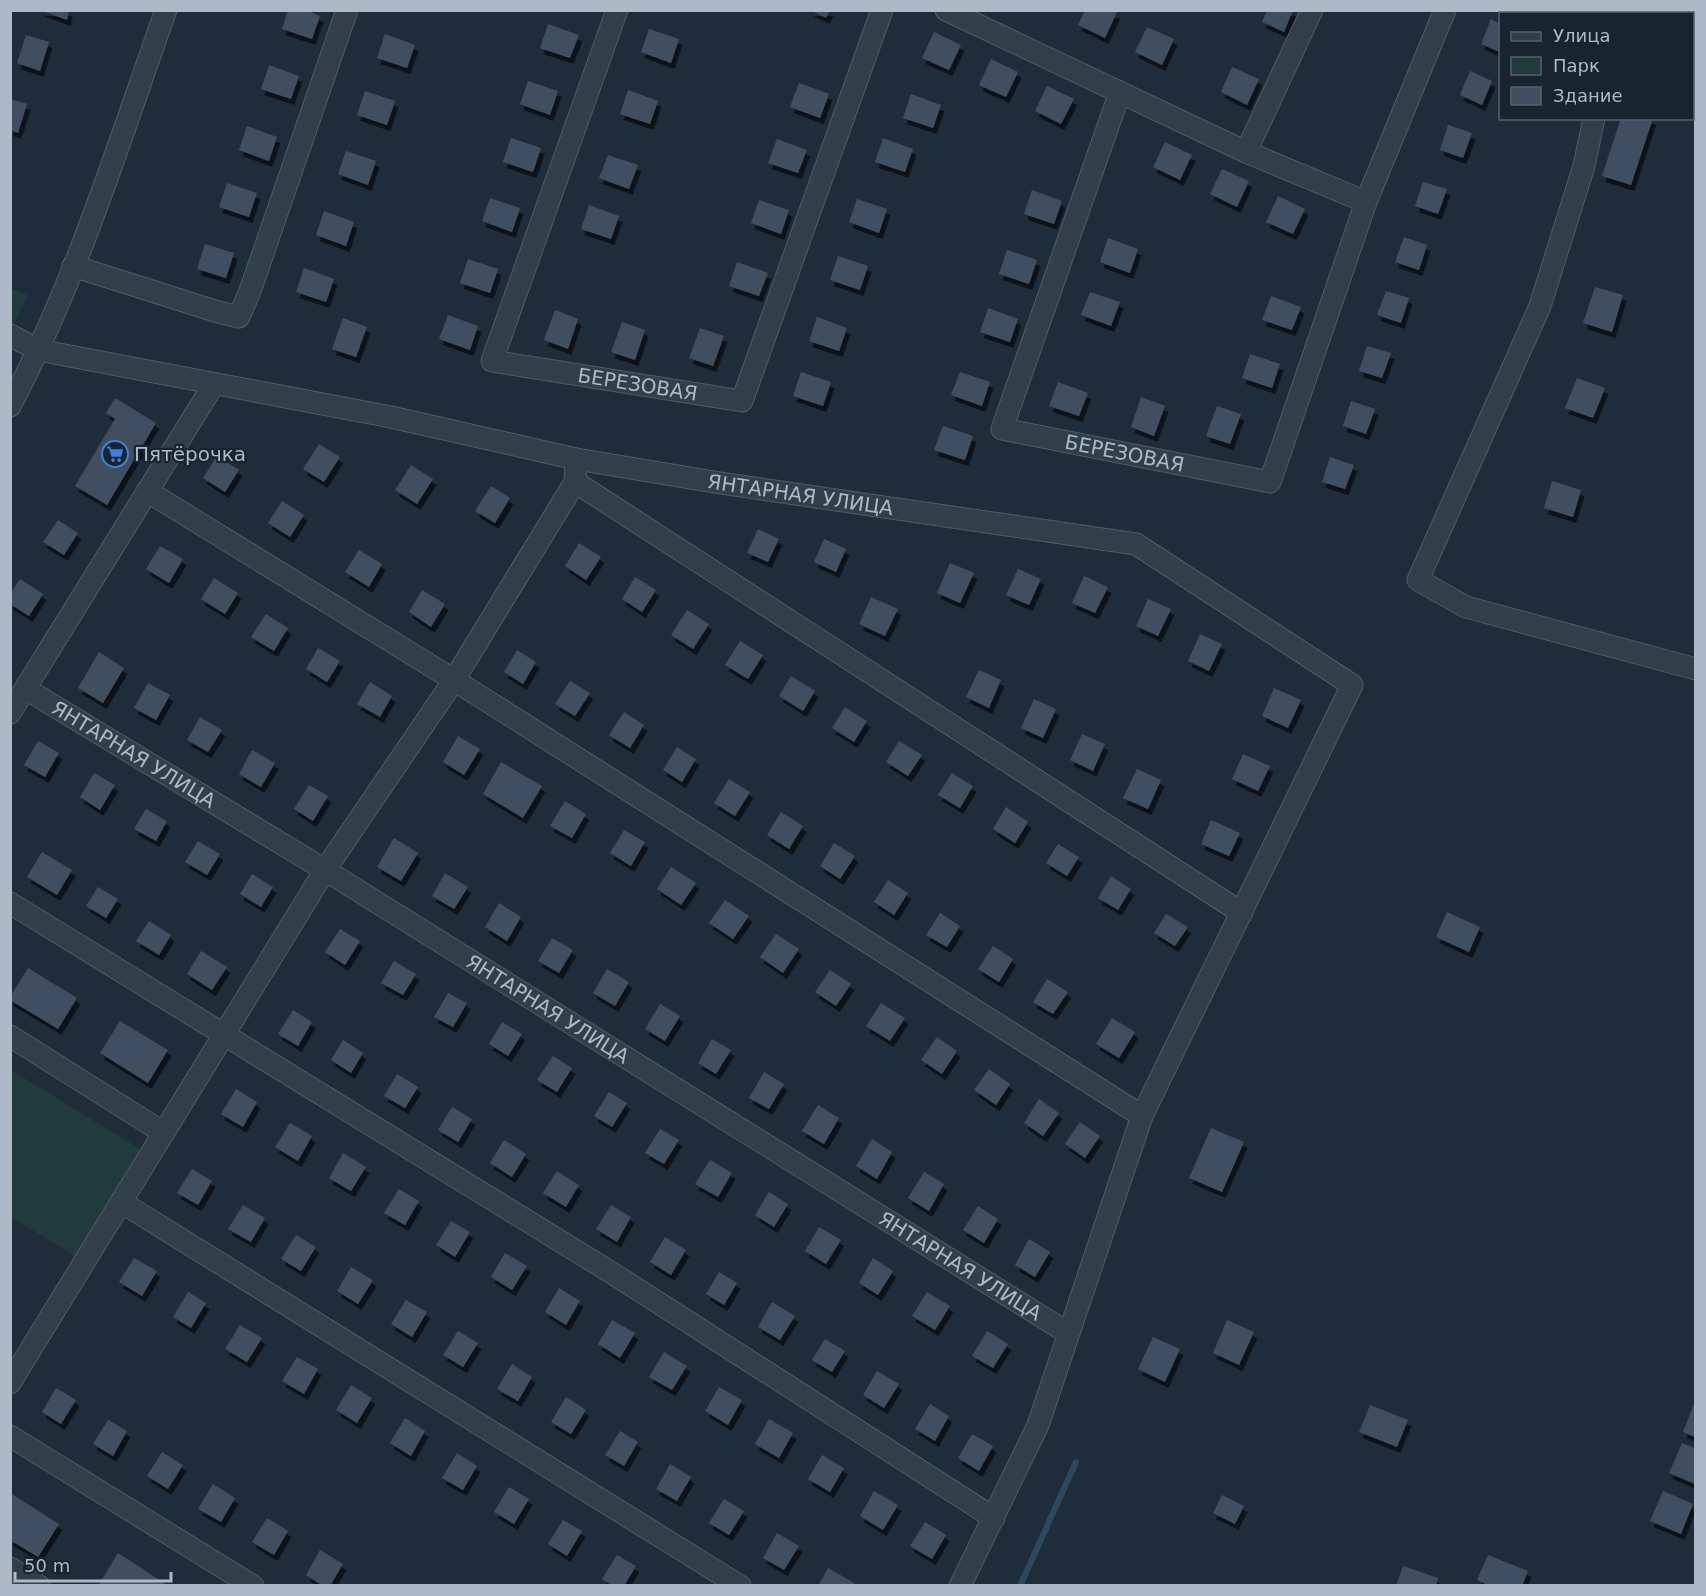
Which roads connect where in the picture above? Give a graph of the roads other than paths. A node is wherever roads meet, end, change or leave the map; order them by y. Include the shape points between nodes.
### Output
1 (166, 10) edge
2 (347, 10) edge
3 (617, 10) edge
4 (882, 10) edge
5 (946, 10) edge
6 (1312, 10) edge
7 (1445, 10) edge
8 (1120, 92) junction
9 (1594, 120) edge
10 (1246, 152) junction
11 (1366, 202) junction
12 (73, 266) junction
13 (10, 335) edge
14 (38, 350) junction
15 (214, 384) junction
16 (10, 406) edge
17 (576, 459) junction
18 (576, 482) junction
19 (147, 491) junction
20 (1695, 669) edge
21 (454, 680) junction
22 (26, 688) junction
23 (10, 713) edge
24 (325, 870) junction
25 (10, 903) edge
26 (1242, 913) junction
27 (223, 1035) junction
28 (10, 1036) edge
29 (1142, 1116) junction
30 (164, 1133) junction
31 (121, 1202) junction
32 (1068, 1333) junction
33 (10, 1383) edge
34 (10, 1436) edge
35 (994, 1518) junction
36 (10, 1568) edge
37 (39, 1586) edge
38 (253, 1586) edge
39 (740, 1586) edge
40 (960, 1586) edge

1 - 12 street
2 - 12 street via 238,316
3 - 4 street, БЕРЕЗОВАЯ via 492,361 742,401
5 - 8 street
6 - 10 street
7 - 11 street, БЕРЕЗОВАЯ
8 - 10 street
8 - 11 street, БЕРЕЗОВАЯ via 1002,429 1270,482
9 - 20 street via 1584,166 1540,306 1419,580 1466,607
10 - 11 street
12 - 14 street
13 - 14 street, ЯНТАРНАЯ УЛИЦА
14 - 15 street, ЯНТАРНАЯ УЛИЦА
14 - 16 street
15 - 17 street, ЯНТАРНАЯ УЛИЦА via 390,417
15 - 19 street
17 - 18 street
17 - 26 street, ЯНТАРНАЯ УЛИЦА via 1136,544 1352,685
18 - 21 street
18 - 26 street
19 - 21 street
19 - 22 street
21 - 24 street
21 - 29 street
22 - 23 street
22 - 24 street, ЯНТАРНАЯ УЛИЦА
24 - 27 street
24 - 32 street, ЯНТАРНАЯ УЛИЦА
25 - 27 street
26 - 29 street
27 - 30 street
27 - 35 street via 612,1273
28 - 30 street
29 - 32 street
30 - 31 street
31 - 33 street
31 - 39 street
32 - 35 street via 1038,1425
34 - 38 street
35 - 40 street
36 - 37 street

